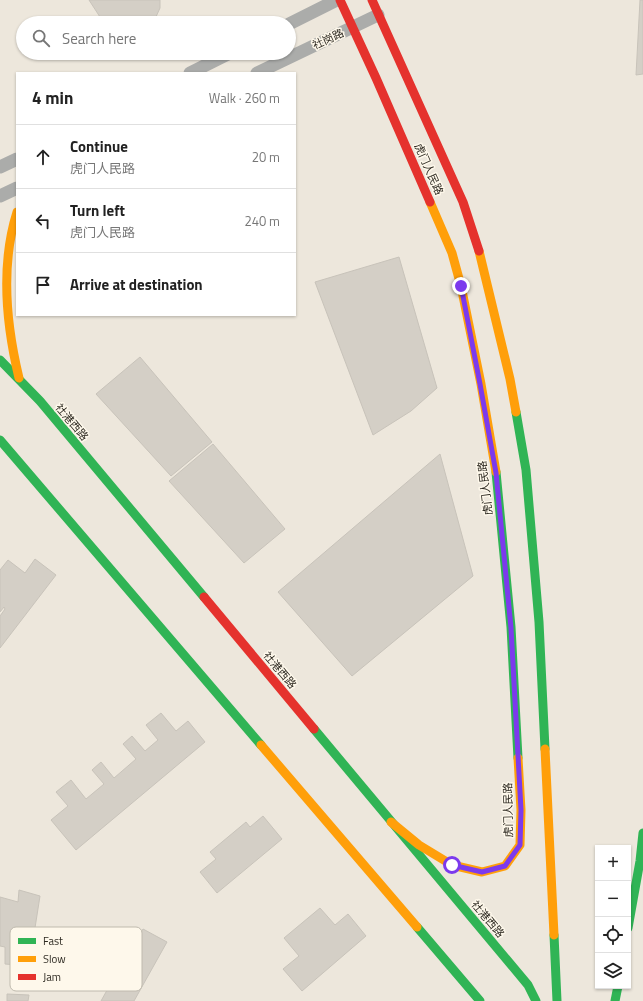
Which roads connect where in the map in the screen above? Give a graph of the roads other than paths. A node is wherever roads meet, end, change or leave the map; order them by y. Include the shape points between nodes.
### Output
1 (339, 0) edge
2 (372, 0) edge
3 (378, 15) junction
4 (296, 21) edge
5 (352, 27) junction
6 (296, 54) edge
7 (216, 60) edge
8 (284, 60) edge
9 (192, 72) edge
10 (259, 72) edge
11 (16, 159) edge
12 (0, 167) edge
13 (16, 188) edge
14 (0, 196) edge
15 (16, 214) edge
16 (0, 360) edge
17 (20, 380) junction
18 (0, 440) edge
19 (391, 822) junction
20 (643, 833) edge
21 (630, 917) edge
22 (617, 989) edge
23 (480, 1001) edge
24 (536, 1001) edge
25 (557, 1001) edge
26 (615, 1001) edge

1 - 4 street
1 - 5 main road, 虎门人民路
2 - 3 main road, 虎门人民路
3 - 5 street, 社岗路
3 - 25 main road, 虎门人民路 via 477,241 510,379 526,470 539,622
5 - 6 street, 社岗路
5 - 19 main road, 虎门人民路 via 439,221 452,253 461,286 496,473 511,628 521,810 520,845 505,866 482,872 452,865 419,845
7 - 9 street
8 - 10 street, 社岗路
11 - 12 street
13 - 14 street
15 - 17 main road via 5,252 5,298 12,352
16 - 17 main road, 社港西路
17 - 19 main road, 社港西路
18 - 23 main road
19 - 24 main road, 社港西路 via 528,984
20 - 21 main road
22 - 26 main road

